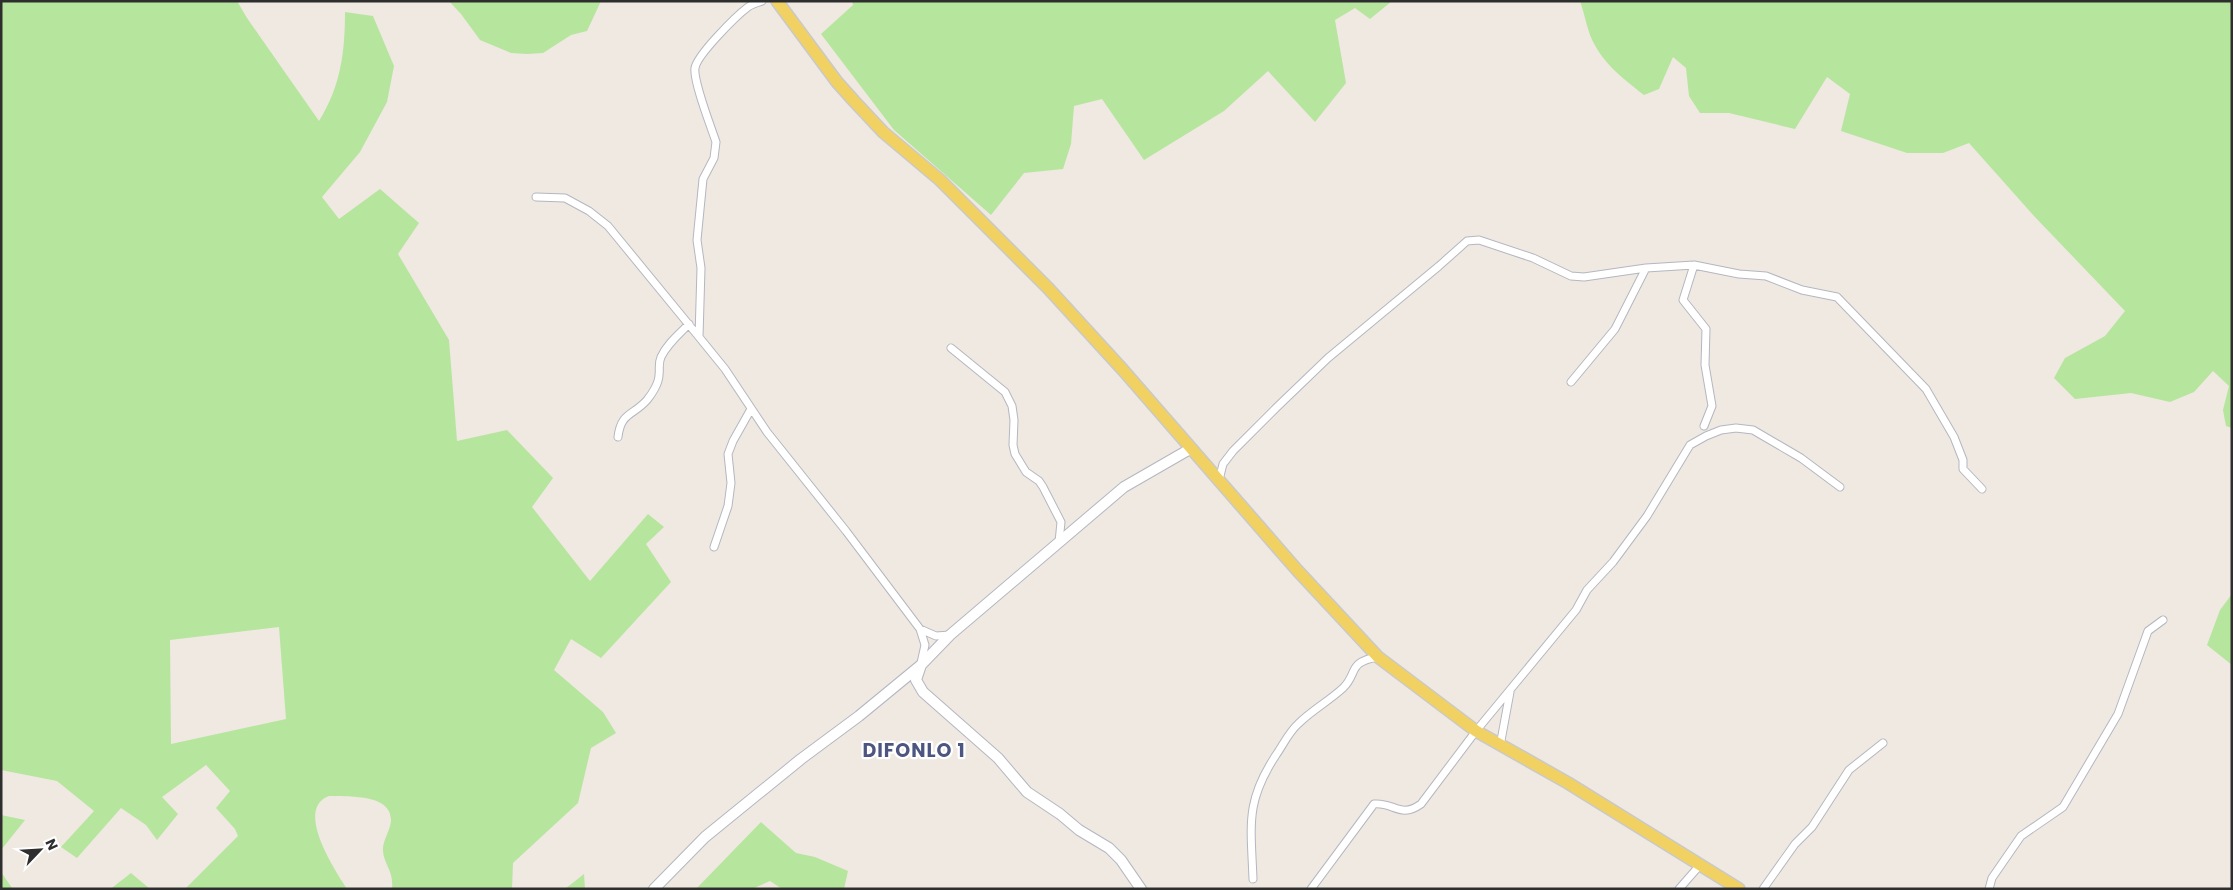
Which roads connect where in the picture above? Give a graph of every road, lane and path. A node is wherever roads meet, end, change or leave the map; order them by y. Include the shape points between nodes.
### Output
1 (762, 1) edge
2 (777, 1) edge
3 (536, 197) dead end
4 (1694, 265) junction
5 (1646, 268) junction
6 (689, 324) junction
7 (699, 337) junction
8 (952, 348) dead end
9 (1571, 382) dead end
10 (751, 409) junction
11 (1704, 426) dead end
12 (618, 437) dead end
13 (1190, 449) junction
14 (1219, 480) junction
15 (1840, 487) dead end
16 (1982, 489) dead end
17 (1059, 543) junction
18 (714, 547) dead end
19 (2163, 620) dead end
20 (920, 629) junction
21 (950, 635) junction
22 (1378, 657) junction
23 (921, 664) junction
24 (1510, 690) junction
25 (1476, 731) junction
26 (1882, 742) dead end
27 (1500, 746) junction
28 (1700, 864) junction
29 (1253, 879) dead end
30 (654, 889) edge
31 (1141, 889) edge
32 (1311, 889) edge
33 (1679, 889) edge
34 (1739, 889) edge
35 (1763, 889) edge
36 (1989, 889) edge

1 - 7 street via 749,6 736,18 704,52 695,68 716,142 716,151 703,178 697,240
2 - 13 main road via 837,82 883,132 940,180 1048,288
3 - 6 street via 565,198 590,211 608,226
4 - 5 street
4 - 11 street via 1684,300 1706,329 1705,364 1712,406
4 - 16 street via 1766,276 1802,290 1837,297 1926,389 1954,437 1963,469
5 - 9 street via 1615,329
5 - 14 street via 1571,276 1515,252 1479,240 1466,241 1328,358 1233,451 1223,464
6 - 7 street
6 - 12 street via 661,356 660,376 655,386 637,410 625,416
7 - 10 street
8 - 17 street via 1005,392 1012,406 1015,454 1026,472 1044,487 1061,522
10 - 18 street via 728,454 731,484 728,506
10 - 20 street
13 - 14 main road
13 - 17 street via 1124,487
14 - 22 main road
15 - 24 street via 1801,458 1753,430 1721,430 1690,445 1634,535
17 - 21 street
19 - 36 street via 2148,631 2118,714 2063,807 2021,836 1992,878
20 - 21 street via 936,636
20 - 23 street via 925,645
21 - 23 street
22 - 25 main road
22 - 29 street via 1362,662 1352,670 1344,687 1297,724 1266,771 1252,807
23 - 30 street via 705,837
23 - 31 street via 916,680 923,692 998,758 1028,792 1109,848
24 - 25 street
24 - 27 street
25 - 27 main road
25 - 32 street via 1421,804 1412,811 1374,804
26 - 35 street via 1849,770 1812,827 1795,844
27 - 28 main road via 1568,783
28 - 33 street
28 - 34 main road

